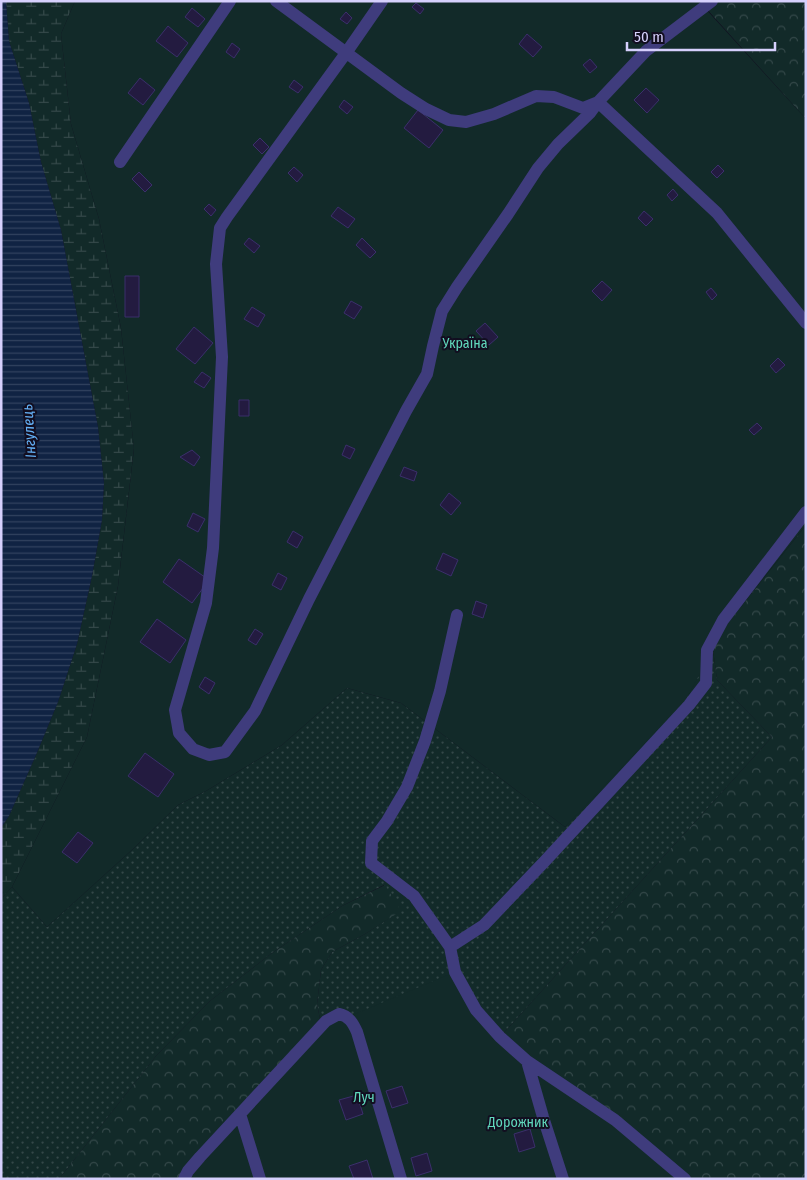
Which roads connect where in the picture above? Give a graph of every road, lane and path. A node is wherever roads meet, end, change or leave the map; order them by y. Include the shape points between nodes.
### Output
1 (230, 1) edge
2 (276, 1) edge
3 (382, 1) edge
4 (712, 1) edge
5 (346, 53) junction
6 (598, 102) junction
7 (120, 162) dead end
8 (806, 323) edge
9 (806, 512) edge
10 (457, 614) dead end
11 (450, 948) junction
12 (527, 1060) junction
13 (240, 1114) junction
14 (184, 1179) edge
15 (260, 1179) edge
16 (401, 1179) edge
17 (563, 1179) edge
18 (685, 1179) edge

1 - 7 street
2 - 5 street
3 - 5 street
4 - 6 street via 646,52
5 - 6 street via 400,93 449,120 466,122 536,96 554,97 584,108
5 - 6 street via 220,228 216,264 222,357 213,548 206,602 175,710 179,733 194,749 209,755 225,752 255,711 309,599 427,374 442,311 538,168
6 - 8 street via 717,213
9 - 11 street via 723,620 707,650 706,683 689,705 484,925
10 - 11 street via 425,741 408,787 372,841 371,863 414,896
11 - 12 street via 455,972 476,1010
12 - 17 street
12 - 18 street via 615,1120
13 - 14 street
13 - 15 street
13 - 16 street via 326,1022 339,1014 344,1015 357,1032

